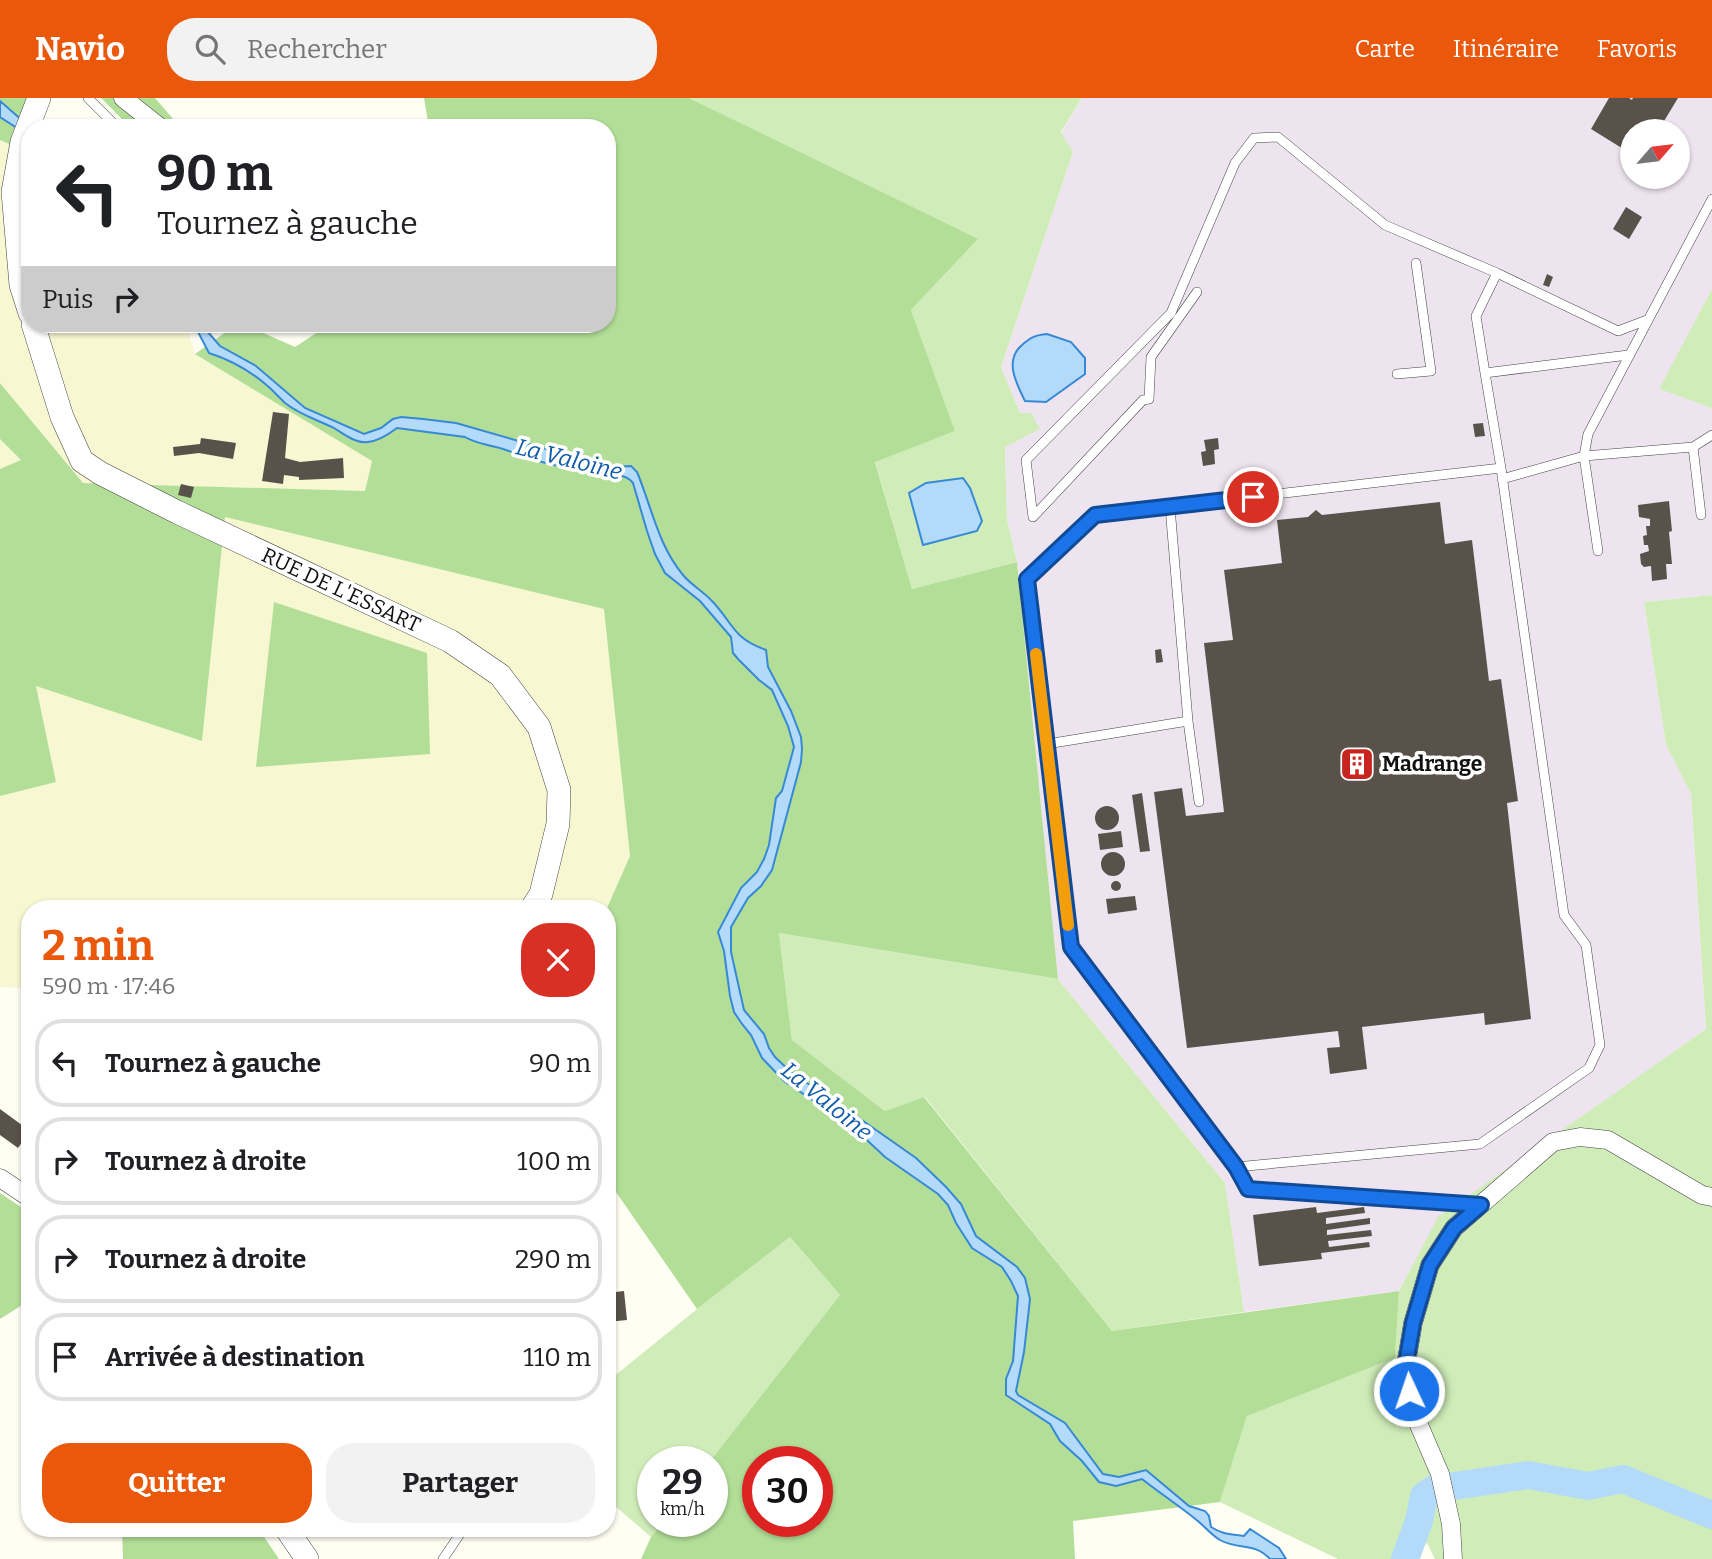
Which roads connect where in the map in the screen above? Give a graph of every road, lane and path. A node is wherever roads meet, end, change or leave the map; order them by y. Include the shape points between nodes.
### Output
1 (88, 98) edge
2 (123, 98) edge
3 (109, 119) edge
4 (150, 119) edge
5 (21, 148) edge
6 (1712, 199) edge
7 (1416, 263) dead end
8 (1497, 273) junction
9 (21, 285) edge
10 (1197, 292) dead end
11 (1647, 320) junction
12 (36, 333) edge
13 (1628, 355) junction
14 (1485, 373) junction
15 (1397, 374) dead end
16 (1712, 435) edge
17 (1693, 447) junction
18 (1584, 456) junction
19 (1501, 468) junction
20 (1502, 479) junction
21 (1170, 507) junction
22 (1701, 515) dead end
23 (1598, 551) dead end
24 (1188, 721) junction
25 (1047, 744) junction
26 (1199, 802) dead end
27 (537, 900) edge
28 (1236, 1167) junction
29 (0, 1178) edge
30 (21, 1192) edge
31 (1712, 1197) edge
32 (1481, 1205) junction
33 (292, 1537) edge
34 (458, 1537) edge
35 (307, 1559) edge
36 (443, 1559) edge
37 (1453, 1559) edge

1 - 3 lane
2 - 4 street
5 - 9 street via 13,192
6 - 11 lane
7 - 15 lane via 1431,371
8 - 10 lane via 1385,225 1278,137 1254,138 1235,163 1171,313 1026,460 1033,517 1143,400 1149,399 1151,357
8 - 11 lane via 1618,331
8 - 14 lane via 1476,316
11 - 13 lane
12 - 27 street, RUE DE L'ESSART via 62,417 82,461 177,512 450,641 500,675 539,727 559,790 558,824
13 - 14 lane
13 - 18 lane via 1588,434
14 - 19 lane
16 - 17 lane
17 - 18 lane
17 - 22 lane
18 - 20 lane
18 - 23 lane
19 - 20 lane
19 - 21 lane
20 - 28 lane via 1564,915 1586,945 1600,1045 1589,1068 1480,1144
21 - 24 lane
21 - 25 lane via 1095,515 1027,579
24 - 25 lane
24 - 26 lane
25 - 28 lane via 1071,947
28 - 32 lane via 1248,1189
29 - 30 street
31 - 32 street via 1608,1140 1580,1137 1553,1142
32 - 37 street via 1454,1228 1430,1265 1405,1370 1413,1411 1440,1474
33 - 35 street
34 - 36 lane

